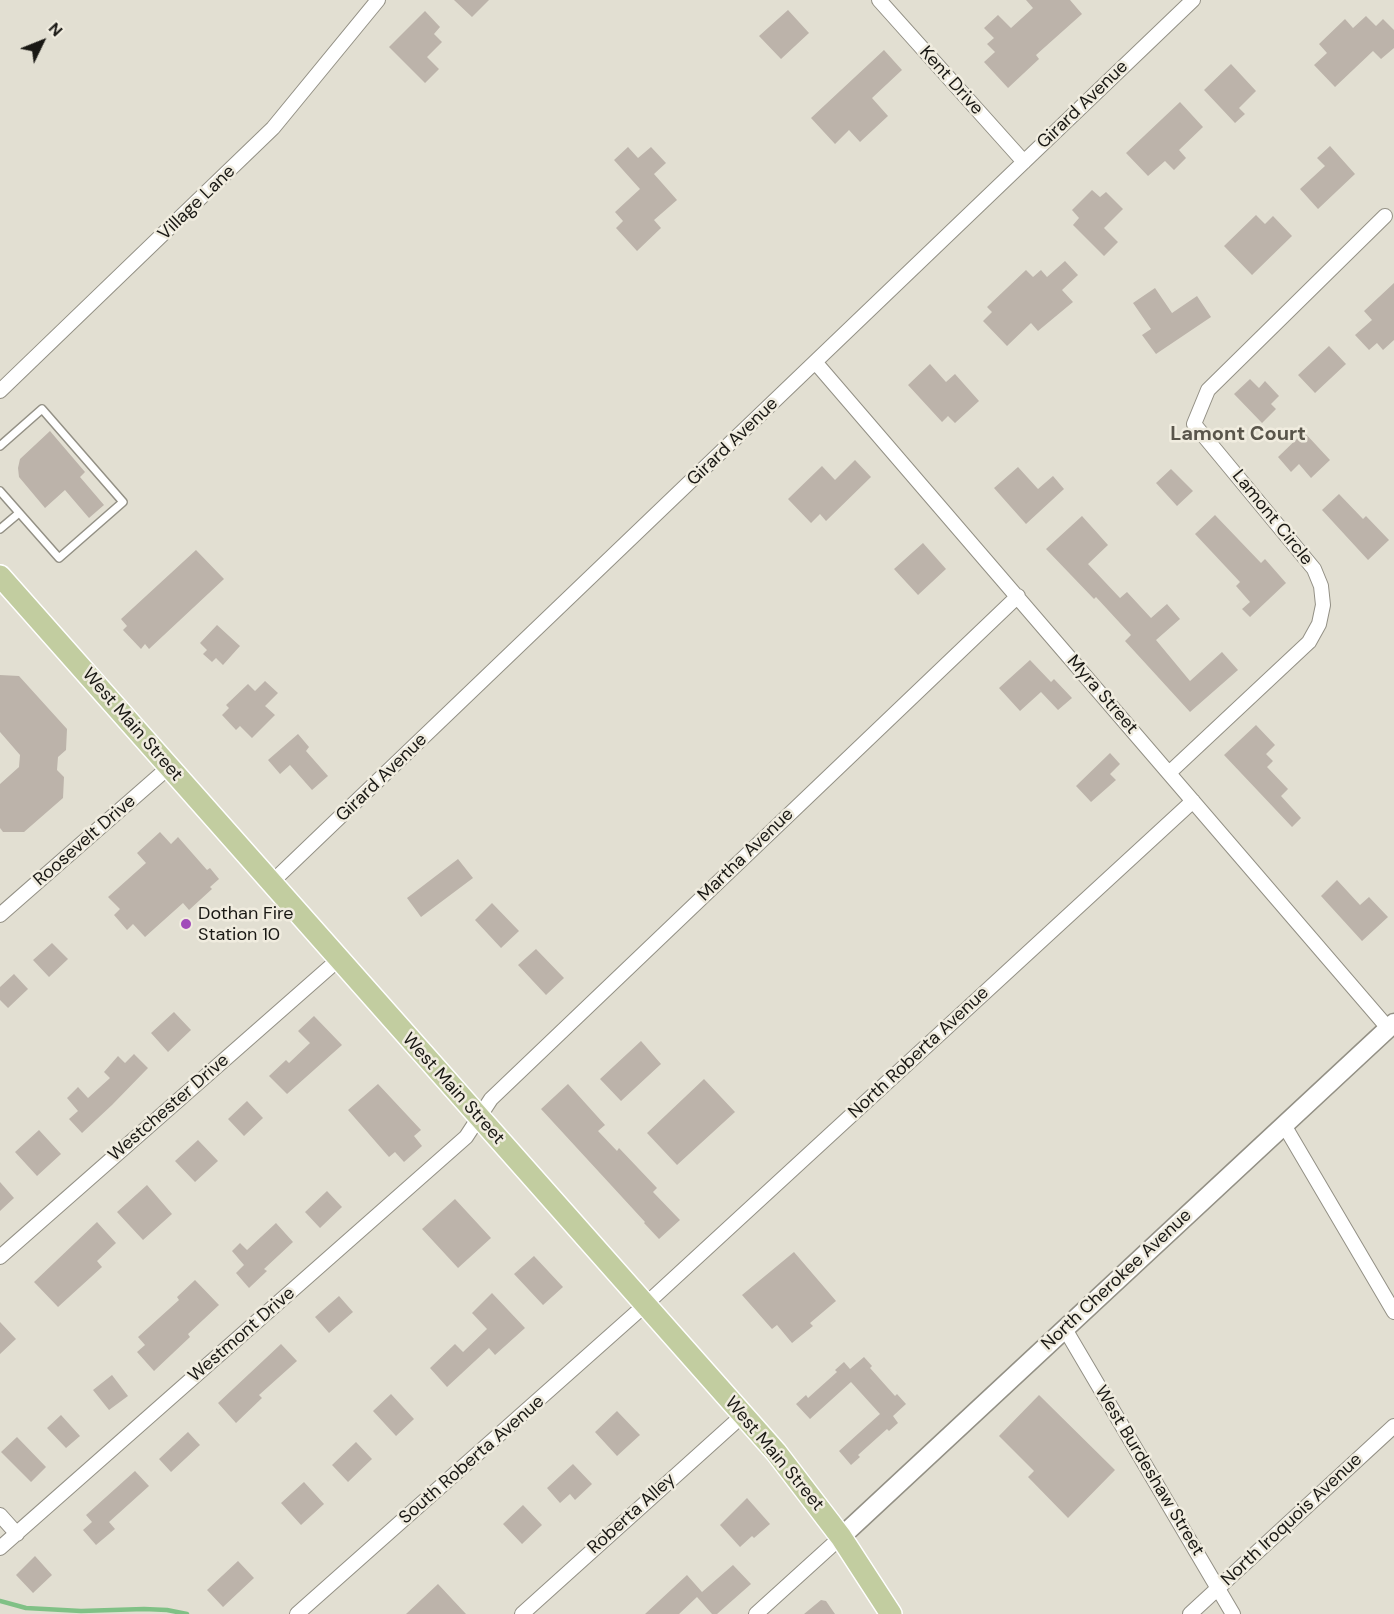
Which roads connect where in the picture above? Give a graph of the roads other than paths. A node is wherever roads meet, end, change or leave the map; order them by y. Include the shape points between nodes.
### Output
1 (378, 0) edge
2 (879, 0) edge
3 (1193, 0) edge
4 (1023, 162) junction
5 (1385, 216) dead end
6 (816, 363) junction
7 (0, 391) edge
8 (0, 446) edge
9 (0, 491) edge
10 (19, 513) junction
11 (0, 530) edge
12 (0, 576) edge
13 (1018, 596) junction
14 (169, 767) junction
15 (1169, 773) junction
16 (1192, 801) junction
17 (272, 882) junction
18 (0, 915) edge
19 (339, 959) junction
20 (1391, 1025) edge
21 (479, 1118) junction
22 (1284, 1125) junction
23 (0, 1257) edge
24 (645, 1305) junction
25 (1394, 1312) edge
26 (1065, 1329) junction
27 (743, 1415) junction
28 (1394, 1426) edge
29 (0, 1515) edge
30 (17, 1534) junction
31 (841, 1537) junction
32 (0, 1548) edge
33 (1218, 1588) junction
34 (297, 1614) edge
35 (522, 1614) edge
36 (756, 1614) edge
37 (891, 1614) edge
38 (1190, 1614) edge
39 (1233, 1614) edge

1 - 7 street, Village Lane via 273,128
2 - 4 street, Kent Drive
3 - 4 street, Girard Avenue
4 - 6 street, Girard Avenue
5 - 15 street, Lamont Circle via 1208,390 1197,416 1194,424 1314,569 1323,605 1309,642
6 - 13 street, Myra Street
6 - 17 street, Girard Avenue
8 - 10 lane via 42,409 123,501 59,558
9 - 10 lane
10 - 11 lane
12 - 14 main road, West Main Street
13 - 15 street, Myra Street
13 - 21 street, Martha Avenue via 491,1099
14 - 17 main road, West Main Street
14 - 18 street, Roosevelt Drive
15 - 16 street, Myra Street
16 - 20 street, Myra Street
16 - 24 street, North Roberta Avenue
17 - 19 main road, West Main Street
19 - 21 main road, West Main Street
19 - 23 street, Westchester Drive
20 - 22 street, North Cherokee Avenue
21 - 24 main road, West Main Street
21 - 30 street, Westmont Drive via 466,1137
22 - 25 street
22 - 26 street, North Cherokee Avenue
24 - 27 main road, West Main Street
24 - 34 street, South Roberta Avenue
26 - 31 street, North Cherokee Avenue
26 - 33 street, West Burdeshaw Street
27 - 31 main road, West Main Street
27 - 35 street, Roberta Alley
28 - 33 street, North Iroquois Avenue
29 - 30 street
30 - 32 street, Westmont Drive
31 - 36 street
31 - 37 main road, West Main Street
33 - 38 street, North Iroquois Avenue
33 - 39 street, West Burdeshaw Street

